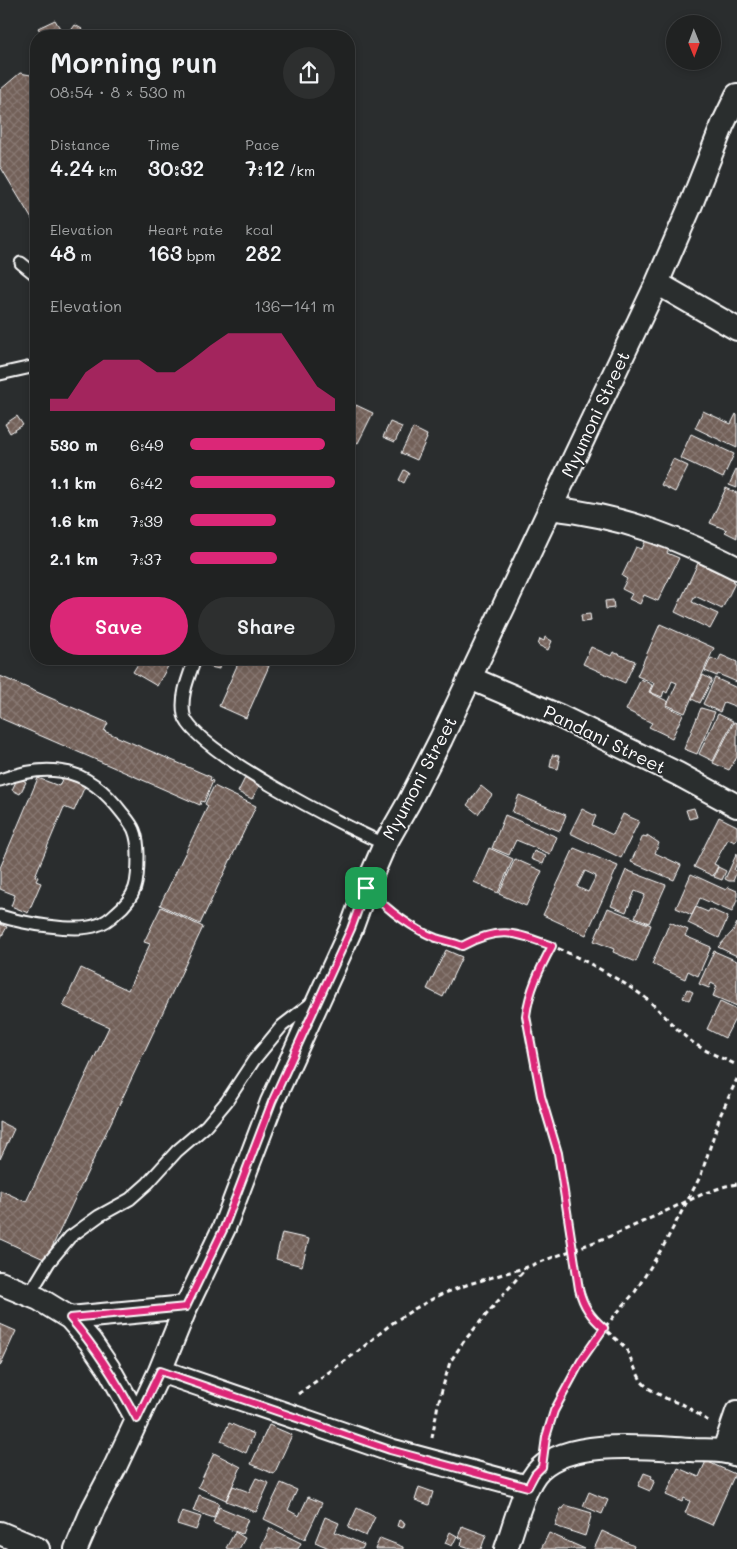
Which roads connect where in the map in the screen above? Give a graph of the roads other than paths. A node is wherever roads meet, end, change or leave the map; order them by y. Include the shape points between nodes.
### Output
1 (737, 95) edge
2 (21, 263) dead end
3 (30, 270) edge
4 (657, 282) junction
5 (737, 329) edge
6 (30, 367) edge
7 (0, 374) edge
8 (550, 508) junction
9 (737, 568) edge
10 (193, 665) edge
11 (470, 678) junction
12 (0, 780) edge
13 (737, 806) edge
14 (385, 844) junction
15 (0, 916) edge
16 (322, 994) junction
17 (0, 1283) edge
18 (30, 1295) junction
19 (186, 1307) junction
20 (70, 1318) junction
21 (160, 1371) junction
22 (737, 1412) edge
23 (137, 1419) junction
24 (730, 1448) edge
25 (528, 1487) junction
26 (0, 1533) edge
27 (38, 1549) edge
28 (76, 1549) edge
29 (506, 1549) edge

1 - 4 street, Myumoni Street
2 - 3 lane
4 - 5 street
4 - 8 street, Myumoni Street
6 - 7 lane
8 - 9 street via 594,514 664,534
8 - 11 street, Myumoni Street
10 - 14 lane via 183,705 186,721 199,736 243,768 347,827
11 - 13 street, Pandani Street via 559,716
11 - 14 street, Myumoni Street via 413,795
12 - 15 lane via 19,773 45,770 77,775 112,800 134,830 138,848 138,871 130,902 97,926 74,928
14 - 16 street, Myumoni Street
16 - 18 lane via 282,1026 206,1126 148,1183 130,1199 70,1237 49,1262
16 - 19 street, Myumoni Street via 272,1102 224,1228
17 - 18 street
18 - 20 street
19 - 20 street
19 - 21 street, Myumoni Street
20 - 23 street via 104,1362
21 - 23 street, Myumoni Street
21 - 25 street via 390,1450
22 - 24 street
23 - 28 street, Myumoni Street
24 - 25 street via 598,1448 581,1451 542,1467
25 - 29 street
26 - 27 street

